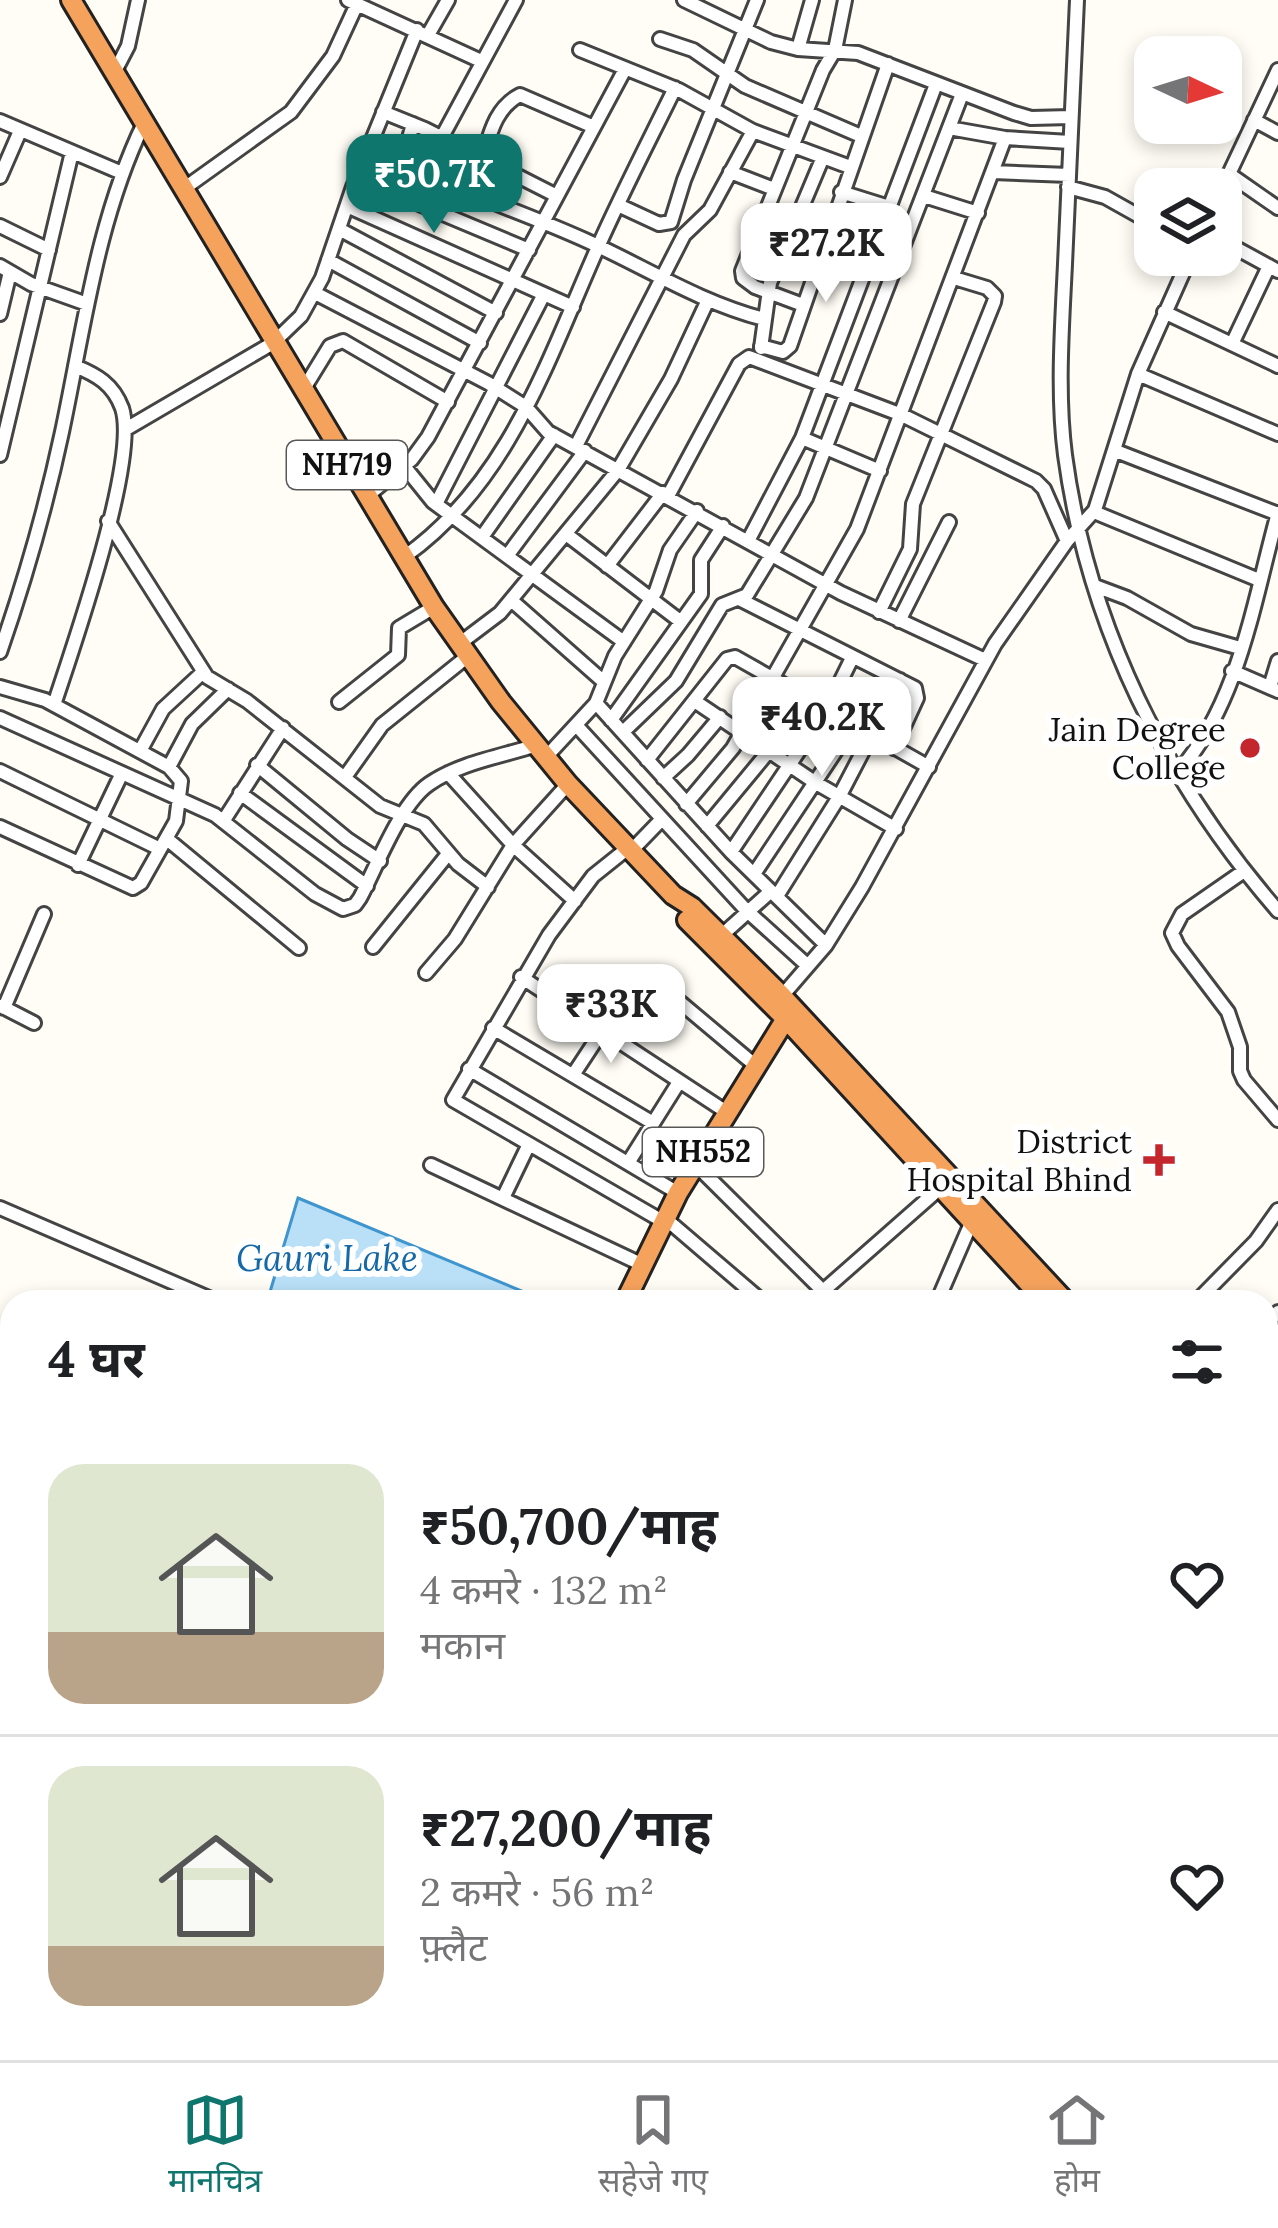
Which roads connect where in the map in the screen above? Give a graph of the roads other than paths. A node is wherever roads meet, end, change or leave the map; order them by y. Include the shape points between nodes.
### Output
1 (71, 0) edge
2 (138, 0) edge
3 (448, 0) edge
4 (517, 0) edge
5 (684, 0) edge
6 (757, 0) edge
7 (812, 0) edge
8 (845, 0) edge
9 (1077, 0) edge
10 (353, 2) edge
11 (700, 3) edge
12 (378, 6) edge
13 (747, 32) junction
14 (422, 33) junction
15 (660, 39) dead end
16 (798, 49) junction
17 (580, 50) dead end
18 (835, 50) junction
19 (481, 61) junction
20 (888, 64) junction
21 (623, 70) junction
22 (1278, 70) edge
23 (114, 73) junction
24 (728, 77) junction
25 (936, 84) junction
26 (674, 88) junction
27 (962, 94) junction
28 (715, 109) junction
29 (383, 112) junction
30 (805, 114) junction
31 (1071, 117) junction
32 (1254, 120) junction
33 (0, 122) edge
34 (143, 123) junction
35 (413, 124) junction
36 (594, 127) junction
37 (949, 128) junction
38 (20, 131) junction
39 (753, 131) junction
40 (1278, 133) edge
41 (861, 136) junction
42 (442, 137) junction
43 (1005, 138) junction
44 (1070, 142) junction
45 (792, 145) junction
46 (72, 152) junction
47 (823, 157) junction
48 (482, 160) junction
49 (850, 167) junction
50 (1231, 168) edge
51 (730, 172) junction
52 (993, 172) junction
53 (122, 173) junction
54 (0, 177) edge
55 (357, 178) junction
56 (1068, 181) junction
57 (1242, 182) edge
58 (775, 189) junction
59 (182, 190) junction
60 (841, 192) junction
61 (557, 196) junction
62 (924, 196) junction
63 (618, 205) junction
64 (346, 206) junction
65 (889, 207) junction
66 (1278, 208) edge
67 (978, 213) junction
68 (1134, 213) edge
69 (544, 221) junction
70 (0, 226) edge
71 (339, 229) junction
72 (598, 246) junction
73 (49, 250) junction
74 (529, 250) junction
75 (1242, 251) edge
76 (328, 260) junction
77 (5, 269) edge
78 (1274, 269) edge
79 (1181, 276) edge
80 (954, 278) junction
81 (513, 280) junction
82 (662, 280) junction
83 (42, 289) junction
84 (315, 292) junction
85 (768, 292) junction
86 (544, 294) junction
87 (707, 302) junction
88 (87, 304) junction
89 (803, 305) junction
90 (573, 307) junction
91 (496, 313) junction
92 (1164, 313) junction
93 (0, 314) edge
94 (764, 319) junction
95 (273, 343) junction
96 (480, 343) junction
97 (1232, 344) junction
98 (760, 353) junction
99 (75, 366) junction
100 (1278, 366) edge
101 (466, 370) junction
102 (1138, 374) junction
103 (823, 383) junction
104 (497, 388) junction
105 (302, 391) junction
106 (849, 393) junction
107 (448, 402) junction
108 (526, 407) junction
109 (902, 415) junction
110 (126, 429) junction
111 (942, 433) junction
112 (1278, 434) edge
113 (554, 435) junction
114 (802, 438) junction
115 (580, 448) junction
116 (827, 448) junction
117 (1116, 451) junction
118 (0, 455) edge
119 (404, 466) junction
120 (618, 470) junction
121 (880, 471) junction
122 (665, 495) junction
123 (367, 496) junction
124 (436, 504) junction
125 (697, 511) junction
126 (1094, 512) junction
127 (1278, 513) edge
128 (454, 515) junction
129 (108, 521) junction
130 (949, 522) dead end
131 (723, 526) junction
132 (566, 534) junction
133 (1072, 536) junction
134 (482, 537) junction
135 (1275, 538) edge
136 (748, 541) junction
137 (773, 554) junction
138 (507, 556) junction
139 (404, 557) junction
140 (607, 566) junction
141 (534, 575) junction
142 (1259, 580) junction
143 (824, 584) junction
144 (1095, 586) junction
145 (0, 598) edge
146 (739, 599) junction
147 (511, 600) junction
148 (651, 601) junction
149 (17, 603) junction
150 (434, 607) junction
151 (879, 612) junction
152 (680, 621) junction
153 (899, 621) junction
154 (800, 632) junction
155 (624, 642) junction
156 (1240, 648) junction
157 (463, 650) junction
158 (0, 652) edge
159 (852, 658) junction
160 (986, 660) junction
161 (1278, 661) edge
162 (1232, 671) junction
163 (202, 673) junction
164 (773, 679) junction
165 (900, 680) junction
166 (604, 682) junction
167 (0, 686) edge
168 (227, 689) junction
169 (1274, 689) edge
170 (804, 697) junction
171 (338, 702) dead end
172 (696, 702) junction
173 (596, 703) junction
174 (54, 705) junction
175 (827, 709) junction
176 (720, 717) junction
177 (0, 718) edge
178 (611, 720) junction
179 (576, 724) junction
180 (854, 724) junction
181 (283, 728) junction
182 (742, 732) junction
183 (623, 733) junction
184 (874, 737) junction
185 (895, 748) junction
186 (140, 751) junction
187 (541, 751) junction
188 (769, 751) junction
189 (646, 760) junction
190 (257, 765) junction
191 (169, 766) junction
192 (791, 766) junction
193 (929, 767) junction
194 (0, 772) edge
195 (448, 773) junction
196 (1176, 774) junction
197 (122, 775) junction
198 (345, 777) junction
199 (663, 778) junction
200 (816, 783) junction
201 (568, 784) junction
202 (240, 793) junction
203 (839, 797) junction
204 (180, 802) junction
205 (686, 804) junction
206 (404, 815) junction
207 (100, 819) junction
208 (224, 820) junction
209 (662, 820) junction
210 (706, 826) junction
211 (0, 827) edge
212 (896, 829) junction
213 (164, 844) junction
214 (513, 844) junction
215 (629, 849) junction
216 (731, 852) junction
217 (448, 854) junction
218 (380, 861) junction
219 (78, 865) junction
220 (1244, 872) junction
221 (754, 874) junction
222 (367, 886) junction
223 (488, 887) junction
224 (774, 893) junction
225 (673, 895) junction
226 (575, 901) junction
227 (746, 910) junction
228 (1278, 911) edge
229 (44, 914) dead end
230 (721, 936) junction
231 (826, 945) junction
232 (373, 947) dead end
233 (299, 948) dead end
234 (808, 966) junction
235 (426, 973) dead end
236 (521, 977) junction
237 (675, 998) dead end
238 (2, 1007) edge
239 (787, 1008) junction
240 (34, 1023) dead end
241 (493, 1028) junction
242 (602, 1031) junction
243 (756, 1066) junction
244 (469, 1069) junction
245 (573, 1075) junction
246 (679, 1082) junction
247 (728, 1113) junction
248 (1278, 1120) edge
249 (653, 1123) junction
250 (529, 1144) junction
251 (628, 1163) junction
252 (695, 1164) junction
253 (431, 1165) dead end
254 (939, 1189) junction
255 (678, 1193) junction
256 (502, 1198) junction
257 (0, 1208) edge
258 (975, 1215) junction
259 (1277, 1216) edge
260 (665, 1220) junction
261 (643, 1265) junction
262 (190, 1290) edge
263 (632, 1290) edge
264 (749, 1290) edge
265 (813, 1290) edge
266 (826, 1290) edge
267 (942, 1290) edge
268 (1036, 1290) edge
269 (1053, 1290) edge
270 (1207, 1290) edge

1 - 23 highway, NH719
2 - 23 street
3 - 14 street
4 - 19 street
5 - 11 street
6 - 13 street
7 - 16 street
8 - 18 street
9 - 31 street
10 - 12 street
10 - 59 street via 333,56 301,101
11 - 13 street
12 - 14 street
13 - 16 street
13 - 24 street
14 - 19 street
14 - 29 street
15 - 24 street via 693,50
16 - 18 street
17 - 21 street
18 - 20 street
18 - 30 street
19 - 42 street
20 - 25 street
20 - 41 street
21 - 26 street
21 - 36 street
22 - 32 street
23 - 34 highway, NH719
24 - 28 street
24 - 30 street
25 - 27 street
25 - 65 street
26 - 28 street
26 - 63 street
27 - 31 street via 1031,118
27 - 37 street
28 - 39 street
28 - 63 street via 671,222
29 - 35 street
29 - 55 street
30 - 41 street
30 - 45 street
31 - 44 street
32 - 40 street
32 - 50 street
33 - 38 street
34 - 53 street
34 - 59 highway, NH719
35 - 42 street
35 - 69 street via 405,163
36 - 48 street via 520,95 496,117
36 - 61 street
37 - 43 street
37 - 62 street
38 - 46 street
38 - 54 street
39 - 45 street
39 - 51 street
41 - 49 street
42 - 48 street
43 - 44 street
43 - 52 street
44 - 56 street
45 - 47 street
45 - 58 street
46 - 53 street
46 - 73 street
47 - 49 street
47 - 85 street
48 - 61 street
49 - 60 street
51 - 58 street
51 - 82 street
52 - 56 street
52 - 67 street
53 - 88 street
55 - 64 street
55 - 74 street
56 - 68 street
56 - 133 street via 1063,407
57 - 66 street
58 - 85 street via 742,271
59 - 95 highway, NH719
60 - 65 street
60 - 89 street
61 - 69 street
62 - 67 street
62 - 106 street
63 - 72 street
64 - 71 street
64 - 81 street
65 - 103 street
67 - 80 street
69 - 72 street
69 - 74 street
70 - 73 street
71 - 76 street
71 - 91 street
72 - 82 street
72 - 90 street
73 - 83 street
74 - 81 street
75 - 78 street
76 - 84 street
76 - 96 street
77 - 83 street
77 - 93 street
78 - 97 street
79 - 92 street
80 - 109 street
80 - 111 street via 995,296
81 - 86 street
81 - 91 street
82 - 87 street
82 - 115 street
83 - 88 street
83 - 118 street
84 - 95 street
84 - 101 street
85 - 89 street
85 - 94 street
86 - 90 street
86 - 104 street
87 - 94 street
87 - 120 street
88 - 99 street
89 - 98 street via 787,350
90 - 108 street
91 - 96 street
92 - 97 street
92 - 102 street
94 - 98 street
95 - 105 highway, NH719
95 - 110 street
96 - 101 street
97 - 100 street
98 - 103 street
98 - 122 street via 739,364
99 - 110 street via 110,387
99 - 149 street
101 - 104 street
101 - 107 street
102 - 112 street
102 - 117 street
103 - 106 street
103 - 114 street
104 - 108 street
104 - 124 street
105 - 107 street via 330,346 343,341
105 - 123 highway, NH719
106 - 109 street
106 - 116 street
107 - 119 street
108 - 113 street
108 - 128 street
109 - 111 street
109 - 121 street
110 - 129 street
111 - 133 street via 1036,481
111 - 151 street via 913,504 910,548
113 - 115 street
113 - 134 street
114 - 116 street
114 - 136 street
115 - 120 street
115 - 138 street
116 - 121 street
116 - 137 street
117 - 126 street
117 - 127 street
119 - 123 street
119 - 124 street
120 - 122 street
120 - 132 street
121 - 143 street
122 - 125 street
122 - 140 street
123 - 139 highway, NH719
124 - 128 street
125 - 131 street
125 - 148 street via 670,550
126 - 133 street
126 - 142 street
127 - 135 street
128 - 134 street
128 - 139 street
129 - 163 street
129 - 174 street
130 - 153 street
131 - 136 street
131 - 152 street via 701,560 701,594
132 - 140 street
132 - 141 street
133 - 144 street
133 - 160 street
134 - 138 street
135 - 142 street
136 - 137 street
137 - 143 street
137 - 146 street
138 - 141 street
139 - 150 highway, NH719
140 - 148 street
141 - 147 street
141 - 155 street
142 - 156 street
143 - 151 street
143 - 154 street
144 - 156 street via 1191,634
144 - 196 street via 1121,663
145 - 149 street
146 - 154 street
146 - 183 street via 722,605 676,681
147 - 157 street
147 - 166 street
148 - 152 street
148 - 155 street
149 - 158 street
150 - 157 highway, NH719
150 - 171 street via 399,628 398,655
151 - 153 street
152 - 178 street
153 - 160 street
154 - 159 street
154 - 164 street
155 - 166 street
156 - 162 street
157 - 187 highway, NH719
157 - 198 street via 382,725
159 - 165 street
159 - 175 street
160 - 193 street
161 - 169 street
162 - 169 street
162 - 196 street via 1207,734
163 - 168 street
163 - 186 street via 163,709
164 - 170 street
164 - 172 street via 730,657
164 - 182 street
165 - 184 street
165 - 185 street via 919,694
166 - 173 street
167 - 174 street
168 - 181 street
168 - 191 street via 193,724
170 - 175 street
170 - 188 street
172 - 176 street
172 - 189 street
173 - 178 street
173 - 179 street
174 - 186 street
175 - 180 street
175 - 192 street
176 - 182 street
176 - 199 street
177 - 197 street
178 - 183 street
179 - 187 street
179 - 209 street
180 - 184 street
180 - 200 street
181 - 190 street
181 - 198 street
182 - 188 street
182 - 205 street
183 - 189 street
184 - 185 street
184 - 203 street
185 - 193 street
186 - 191 street
187 - 195 street
187 - 201 highway, NH719
188 - 192 street
188 - 210 street
189 - 199 street
190 - 202 street
190 - 218 street
191 - 204 street via 182,782
192 - 200 street
192 - 216 street
193 - 212 street
194 - 207 street
195 - 206 street
195 - 214 street
196 - 220 street
197 - 204 street
197 - 207 street
198 - 206 street
199 - 205 street
200 - 203 street
200 - 221 street
201 - 214 street
201 - 215 highway, NH719
202 - 208 street
202 - 222 street
203 - 212 street
203 - 224 street
204 - 208 street
204 - 213 street
205 - 210 street
206 - 217 street via 424,824
206 - 218 street
207 - 213 street
207 - 219 street
208 - 222 street via 328,902 350,908
209 - 215 street
209 - 227 street
210 - 216 street
211 - 219 street
212 - 231 street
213 - 219 street via 133,888
213 - 233 street
214 - 223 street
214 - 226 street
215 - 225 highway, NH719
215 - 226 street via 599,869
216 - 221 street
217 - 223 street
217 - 232 street
218 - 222 street
220 - 228 street
220 - 248 street via 1182,914 1172,932 1224,1004 1244,1080
221 - 224 street
223 - 235 street
224 - 227 street
224 - 231 street
225 - 230 highway, NH719
225 - 239 highway, NH719 via 683,916
226 - 236 street
227 - 230 street
227 - 234 street
229 - 238 street
230 - 239 highway, NH719
231 - 234 street
234 - 239 street
236 - 241 street
236 - 242 street
237 - 243 street
238 - 240 street
239 - 243 highway, NH552
239 - 254 highway, NH719
239 - 258 highway, NH719
241 - 244 street
241 - 245 street
242 - 245 street
242 - 246 street
243 - 247 highway, NH552
244 - 250 street via 454,1102
244 - 251 street
245 - 249 street
246 - 247 street
246 - 249 street
247 - 252 highway, NH552
249 - 251 street
250 - 256 street
250 - 260 street
251 - 255 street
252 - 255 highway, NH552
252 - 265 street
253 - 256 street
254 - 258 highway, NH719
254 - 266 street
255 - 260 highway, NH552
256 - 261 street
257 - 262 street
258 - 267 street
258 - 268 highway, NH719
258 - 269 highway, NH719
259 - 270 street
260 - 261 highway, NH552
260 - 264 street
261 - 263 highway, NH552

